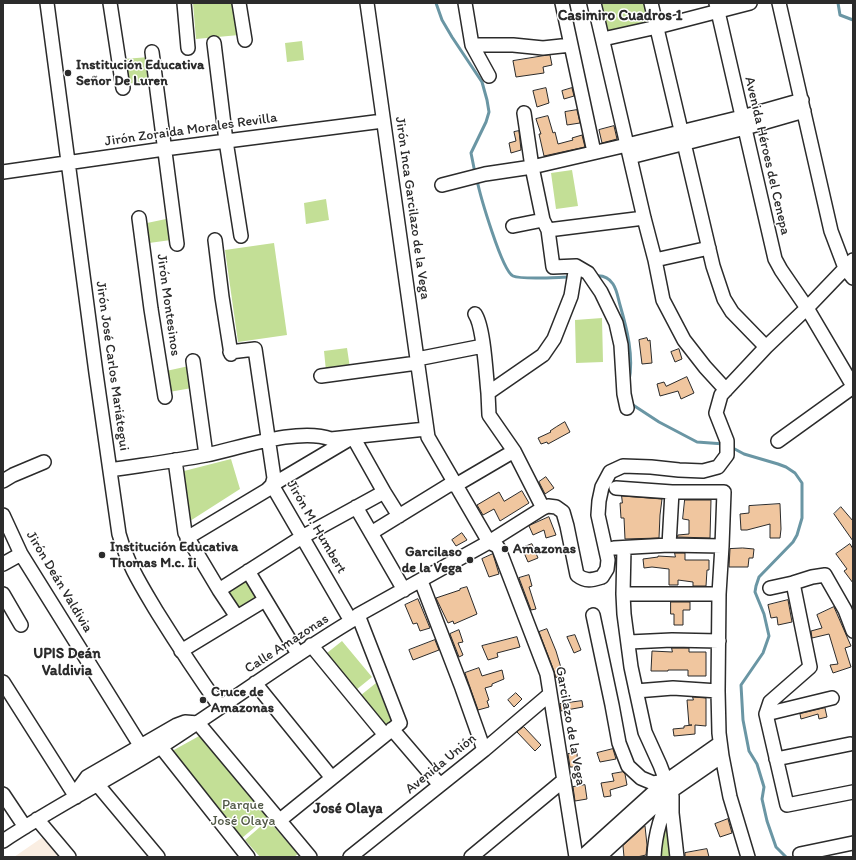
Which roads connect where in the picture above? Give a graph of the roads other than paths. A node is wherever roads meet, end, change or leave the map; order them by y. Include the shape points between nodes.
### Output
1 (47, 3) edge
2 (110, 3) edge
3 (184, 3) edge
4 (239, 3) edge
5 (367, 3) edge
6 (465, 3) edge
7 (562, 3) edge
8 (594, 3) edge
9 (651, 3) edge
10 (750, 3) edge
11 (779, 3) edge
12 (717, 7) edge
13 (657, 27) junction
14 (603, 39) junction
15 (245, 40) dead end
16 (214, 43) dead end
17 (472, 45) junction
18 (571, 45) junction
19 (188, 48) dead end
20 (152, 52) dead end
21 (489, 76) dead end
22 (123, 88) dead end
23 (803, 106) junction
24 (524, 113) dead end
25 (383, 121) junction
26 (744, 123) junction
27 (683, 137) junction
28 (226, 141) junction
29 (164, 149) junction
30 (628, 151) junction
31 (594, 152) junction
32 (68, 164) junction
33 (532, 167) junction
34 (3, 172) edge
35 (446, 184) dead end
36 (139, 218) dead end
37 (644, 218) junction
38 (545, 225) junction
39 (513, 226) dead end
40 (241, 236) dead end
41 (215, 240) dead end
42 (177, 244) dead end
43 (709, 248) junction
44 (655, 260) junction
45 (850, 268) edge
46 (575, 270) junction
47 (807, 308) junction
48 (475, 314) dead end
49 (483, 346) junction
50 (766, 347) junction
51 (417, 361) junction
52 (193, 362) dead end
53 (321, 376) dead end
54 (853, 386) edge
55 (724, 392) junction
56 (488, 393) junction
57 (165, 397) dead end
58 (627, 408) dead end
59 (426, 423) junction
60 (353, 438) junction
61 (268, 440) junction
62 (778, 441) dead end
63 (514, 451) junction
64 (206, 455) junction
65 (175, 460) junction
66 (44, 462) dead end
67 (110, 470) junction
68 (3, 481) edge
69 (272, 485) junction
70 (456, 485) junction
71 (616, 488) dead end
72 (384, 492) junction
73 (672, 492) junction
74 (356, 507) junction
75 (546, 507) junction
76 (3, 515) edge
77 (399, 516) junction
78 (371, 533) junction
79 (187, 538) junction
80 (302, 538) junction
81 (489, 542) junction
82 (669, 545) junction
83 (722, 546) junction
84 (21, 554) junction
85 (3, 564) edge
86 (248, 571) junction
87 (421, 581) junction
88 (793, 583) junction
89 (770, 588) dead end
90 (219, 590) junction
91 (404, 590) junction
92 (3, 594) edge
93 (623, 594) junction
94 (719, 594) junction
95 (265, 600) junction
96 (849, 607) edge
97 (593, 615) dead end
98 (237, 617) junction
99 (354, 618) junction
100 (21, 625) dead end
101 (853, 631) edge
102 (719, 641) junction
103 (629, 642) junction
104 (311, 645) junction
105 (182, 651) junction
106 (298, 654) junction
107 (3, 682) edge
108 (255, 683) junction
109 (636, 691) junction
110 (718, 691) junction
111 (550, 694) junction
112 (832, 698) dead end
113 (220, 707) junction
114 (766, 714) junction
115 (198, 723) junction
116 (388, 732) junction
117 (720, 743) junction
118 (850, 744) dead end
119 (140, 745) junction
120 (161, 747) junction
121 (484, 750) junction
122 (722, 756) junction
123 (776, 759) junction
124 (332, 778) junction
125 (564, 780) junction
126 (97, 784) junction
127 (440, 785) junction
128 (669, 786) junction
129 (853, 792) edge
130 (3, 794) edge
131 (76, 797) junction
132 (37, 819) junction
133 (280, 820) junction
134 (25, 827) junction
135 (3, 841) edge
136 (853, 843) edge
137 (800, 854) dead end
138 (243, 855) edge
139 (69, 857) edge
140 (158, 857) edge
141 (310, 857) edge
142 (350, 857) edge
143 (471, 857) edge
144 (576, 857) edge
145 (582, 857) edge
146 (599, 857) edge
147 (654, 857) edge
148 (677, 857) edge
149 (748, 857) edge

1 - 32 street, Jirón José Carlos Mariátegui
2 - 22 street
3 - 19 street
4 - 15 street
5 - 25 street, Jirón Inca Garcilazo de la Vega
6 - 17 street
7 - 18 street
8 - 14 street
9 - 13 street
10 - 12 street
11 - 23 street
12 - 13 street
12 - 26 street, Avenida Héroes del Cenepa
13 - 14 street
13 - 27 street
14 - 30 street
16 - 28 street
17 - 18 street via 543,48
17 - 21 street
18 - 31 street
20 - 29 street, Jirón Montesinos
23 - 26 street
23 - 45 street via 831,231
24 - 33 street
25 - 28 street, Jirón Zoraida Morales Revilla
25 - 51 street, Jirón Inca Garcilazo de la Vega
26 - 27 street
26 - 47 street, Avenida Héroes del Cenepa via 775,259
27 - 30 street
27 - 43 street
28 - 29 street, Jirón Zoraida Morales Revilla
28 - 40 street
29 - 32 street, Jirón Zoraida Morales Revilla
29 - 42 street, Jirón Montesinos
30 - 31 street
30 - 37 street
31 - 33 street
32 - 34 street, Jirón Zoraida Morales Revilla
32 - 67 street, Jirón José Carlos Mariátegui
33 - 35 street via 485,174
33 - 38 street
36 - 57 street, Jirón Montesinos
37 - 38 street
37 - 44 street
38 - 39 street
38 - 46 street via 553,267
41 - 61 street, Jirón M. Humbert via 230,353 255,349
43 - 44 street
43 - 50 street via 724,299 732,312
44 - 55 street via 663,300 678,331
45 - 47 street
46 - 56 street via 571,296 554,339 543,355
46 - 58 street via 588,273 601,292 616,323 621,345
47 - 50 street
47 - 54 street, Avenida Héroes del Cenepa
48 - 49 street via 478,317
49 - 51 street
49 - 56 street
50 - 55 street
51 - 53 street
51 - 59 street, Jirón Inca Garcilazo de la Vega
52 - 64 street
54 - 62 street
55 - 75 street via 716,413 727,441 727,455 718,467 703,471 623,466 610,472 602,486 599,501 598,515 608,560 607,569 602,577 584,580 577,575 562,512 556,508
56 - 63 street via 489,415
59 - 60 street
59 - 70 street, Jirón Inca Garcilazo de la Vega via 428,437
60 - 61 street via 331,439 309,435
60 - 69 street
60 - 72 street
61 - 64 street
61 - 69 street, Jirón M. Humbert via 274,478
63 - 70 street
63 - 75 street
64 - 65 street
65 - 67 street
65 - 79 street
66 - 68 street
67 - 105 street, Jirón José Carlos Mariátegui via 119,534 127,558
69 - 79 street
69 - 80 street, Jirón M. Humbert
70 - 77 street via 449,485
70 - 81 street, Garcilazo de la Vega
71 - 73 street
72 - 74 street
72 - 77 street
73 - 82 street
73 - 83 street via 724,492
74 - 78 street
74 - 80 street
75 - 81 street, Calle Amazonas
76 - 84 street, Jirón Deán Valdivia
77 - 78 street
78 - 91 street
79 - 90 street
80 - 86 street
80 - 99 street, Jirón M. Humbert
81 - 87 street, Calle Amazonas
81 - 111 street, Garcilazo de la Vega via 499,549 547,674
82 - 83 street
82 - 93 street via 619,548
83 - 94 street
84 - 85 street
84 - 119 street, Jirón Deán Valdivia
86 - 90 street
86 - 95 street
87 - 91 street, Calle Amazonas
87 - 121 street
88 - 89 street
88 - 96 street via 825,575
88 - 114 street via 810,667 770,702
90 - 98 street
91 - 99 street, Calle Amazonas
92 - 100 street
93 - 94 street
93 - 103 street
94 - 102 street
95 - 98 street
95 - 106 street
96 - 101 street
97 - 128 street via 619,742 628,766 641,778
98 - 105 street
99 - 104 street, Calle Amazonas
99 - 116 street, Jirón M. Humbert via 400,723
102 - 103 street
102 - 110 street
103 - 109 street
104 - 106 street, Calle Amazonas
104 - 116 street
105 - 113 street, Jirón José Carlos Mariátegui
106 - 108 street, Calle Amazonas
107 - 131 street
108 - 113 street, Calle Amazonas
108 - 124 street
109 - 110 street via 673,688
109 - 128 street via 645,732
110 - 117 street
111 - 121 street, Avenida Unión
111 - 125 street, Garcilazo de la Vega
112 - 114 street
113 - 115 street, Calle Amazonas
114 - 123 street
115 - 119 street via 185,722 177,725
115 - 120 street, Calle Amazonas
115 - 133 street
116 - 124 street
116 - 127 street
117 - 122 street
117 - 128 street
118 - 123 street
119 - 131 street via 87,777
120 - 126 street, Calle Amazonas
120 - 138 street
121 - 127 street, Avenida Unión
122 - 128 street
122 - 149 street via 730,797
123 - 129 street via 787,805
124 - 133 street
125 - 143 street
125 - 144 street, Garcilazo de la Vega
126 - 131 street, Calle Amazonas
126 - 140 street
127 - 142 street, Avenida Unión
128 - 145 street
128 - 146 street
128 - 147 street via 660,817
128 - 148 street
130 - 134 street
131 - 132 street, Calle Amazonas
132 - 134 street, Calle Amazonas
132 - 139 street
133 - 141 street
134 - 135 street, Calle Amazonas
136 - 137 street

